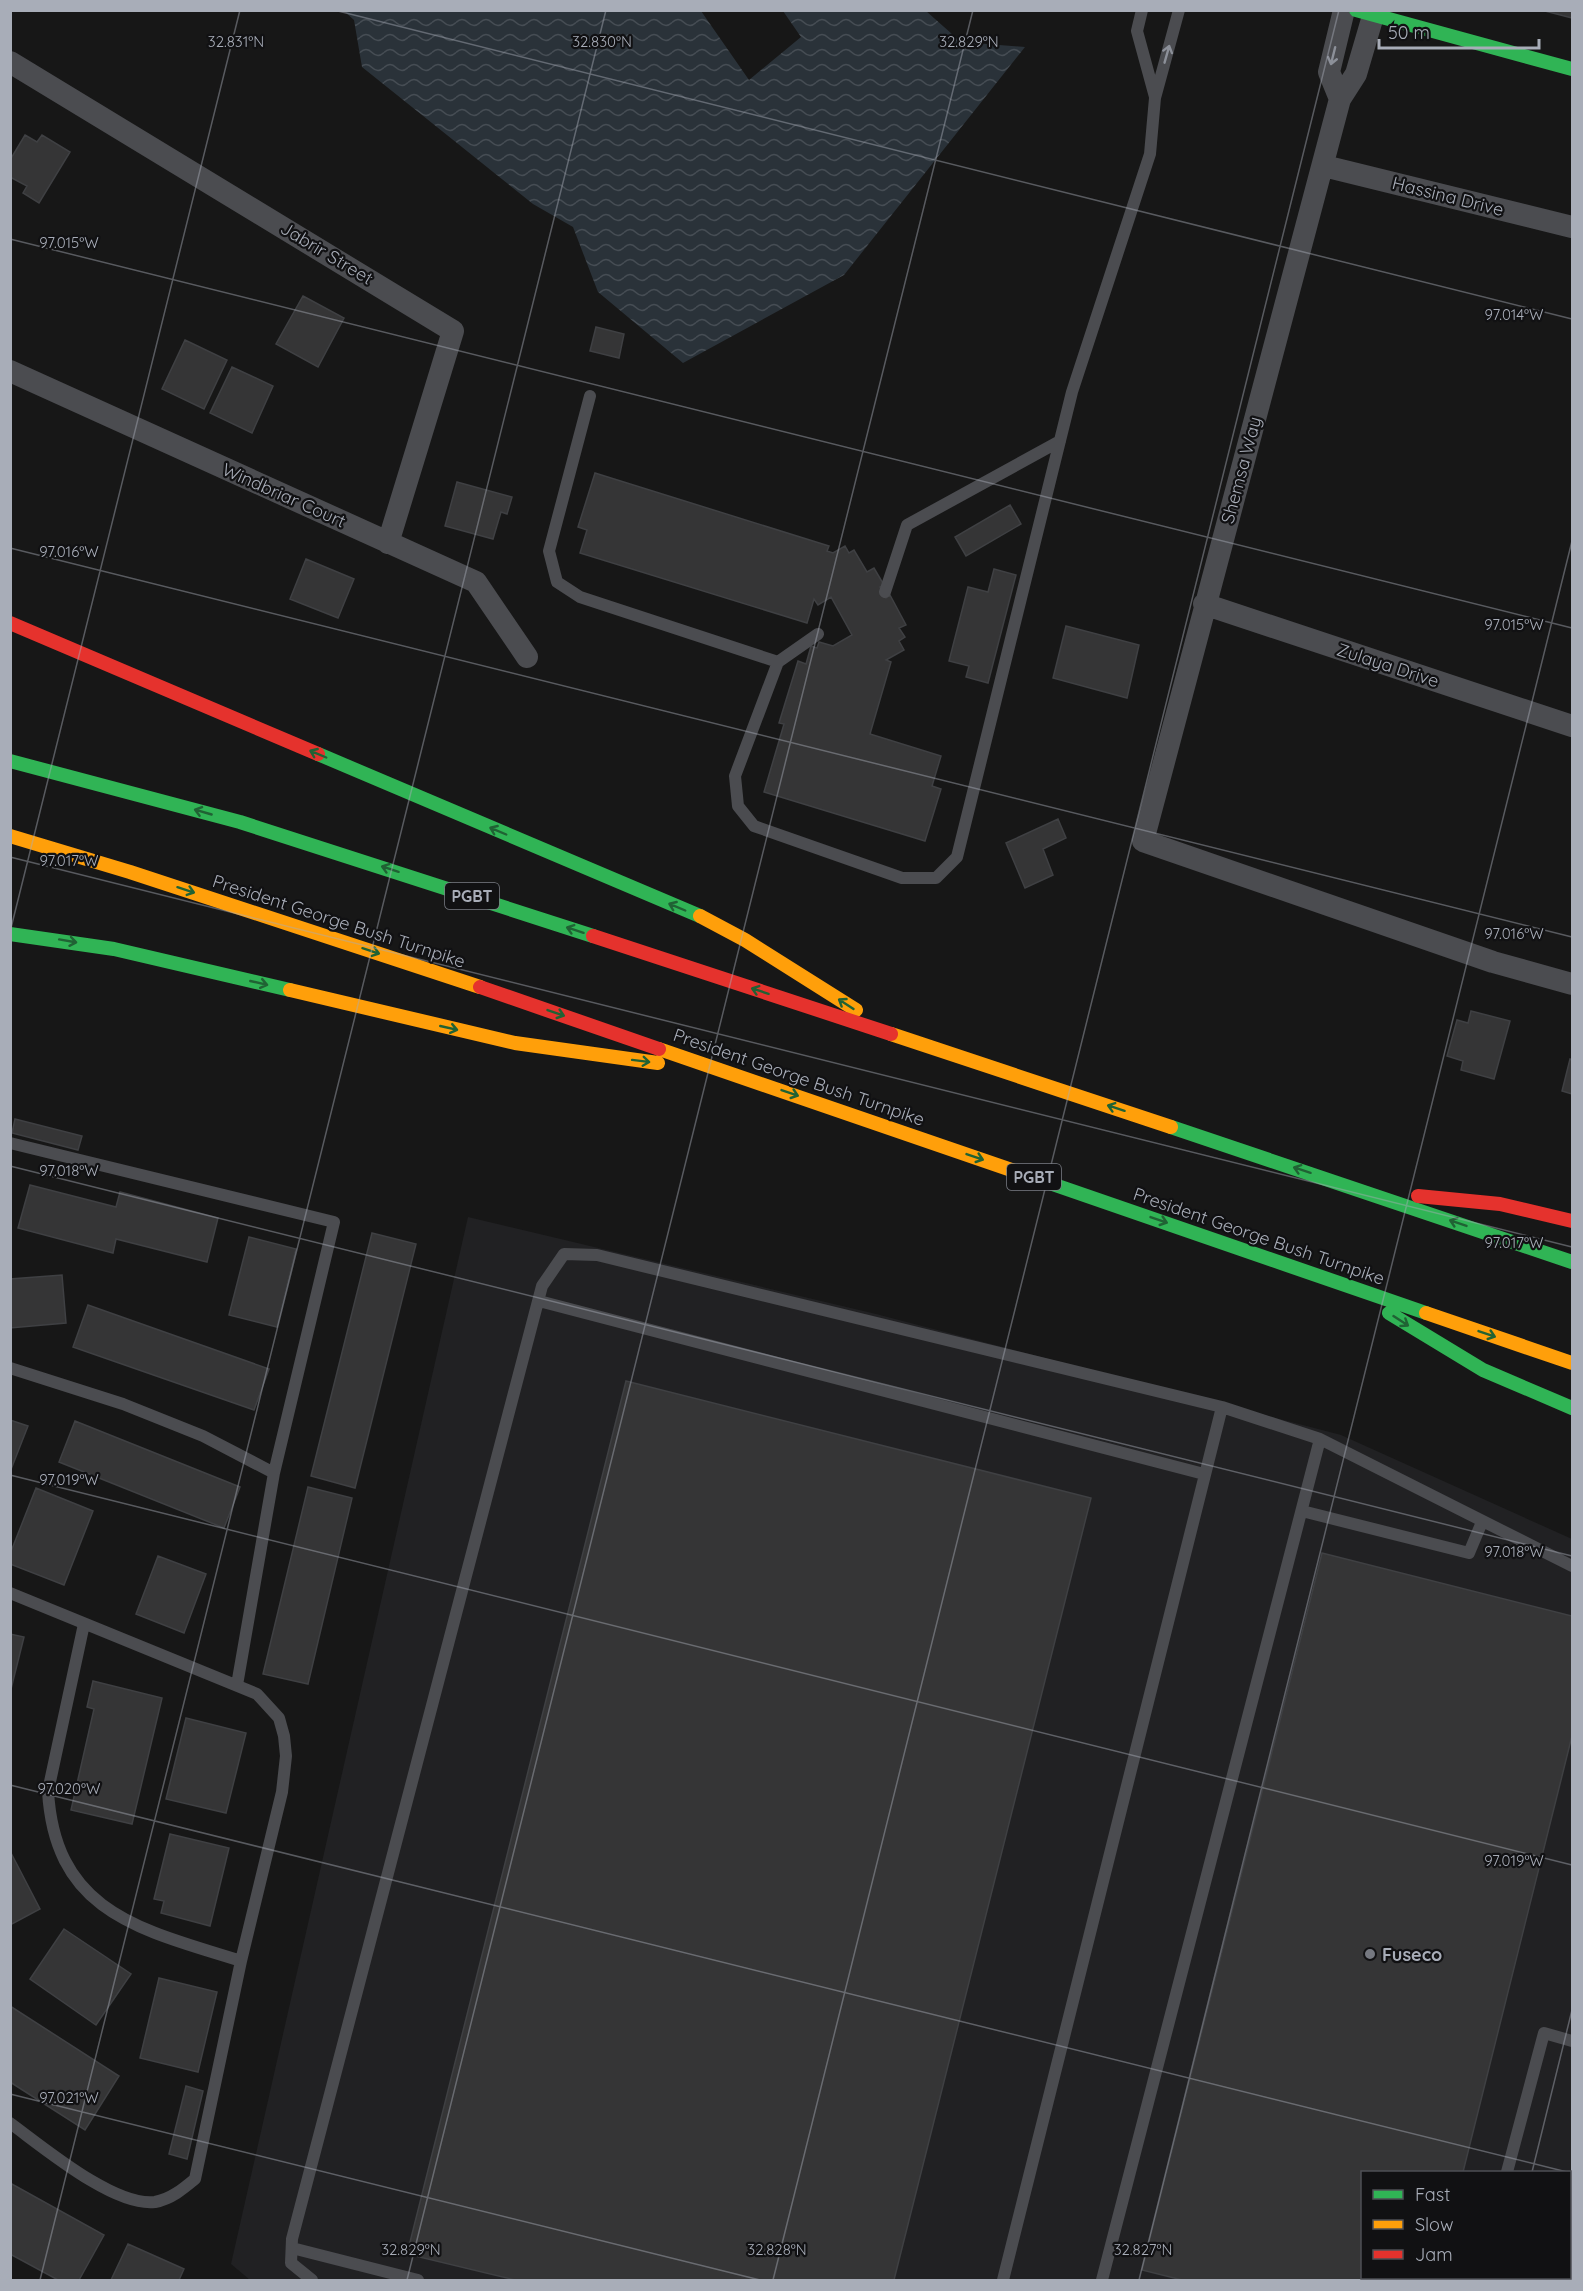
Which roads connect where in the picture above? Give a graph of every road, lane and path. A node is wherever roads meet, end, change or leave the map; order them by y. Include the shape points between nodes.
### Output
1 (1142, 10) edge
2 (1179, 10) edge
3 (1344, 10) edge
4 (1365, 13) edge
5 (10, 62) edge
6 (1572, 69) edge
7 (1155, 98) junction
8 (1340, 99) junction
9 (1324, 166) junction
10 (1572, 227) edge
11 (10, 371) edge
12 (590, 396) dead end
13 (1060, 441) junction
14 (388, 543) junction
15 (885, 592) dead end
16 (1204, 604) junction
17 (10, 623) edge
18 (818, 634) dead end
19 (527, 657) dead end
20 (778, 662) junction
21 (1572, 726) edge
22 (10, 760) edge
23 (10, 836) edge
24 (10, 934) edge
25 (1572, 984) edge
26 (915, 1043) junction
27 (735, 1074) junction
28 (10, 1143) edge
29 (1357, 1188) junction
30 (1572, 1221) edge
31 (1572, 1262) edge
32 (1333, 1280) junction
33 (538, 1301) junction
34 (1572, 1363) edge
35 (10, 1368) edge
36 (1222, 1407) junction
37 (1572, 1408) edge
38 (1320, 1439) junction
39 (274, 1473) junction
40 (1204, 1474) junction
41 (1302, 1511) junction
42 (1482, 1522) junction
43 (1572, 1566) edge
44 (10, 1593) edge
45 (84, 1624) junction
46 (237, 1685) junction
47 (241, 1961) junction
48 (1572, 2041) edge
49 (10, 2123) edge
50 (1507, 2171) edge
51 (292, 2248) junction
52 (312, 2280) edge
53 (418, 2280) edge
54 (1003, 2280) edge
55 (1102, 2280) edge

1 - 7 lane via 1137,31
7 -> 2 lane
3 -> 8 street via 1329,72
4 - 6 main road
4 - 8 street, Shemsa Way via 1356,74
5 - 14 street, Jabrir Street via 453,331
7 - 13 lane via 1150,154 1072,392
8 - 9 street, Shemsa Way
9 - 10 street, Hassina Drive
9 - 16 street, Shemsa Way
11 - 14 street, Windbriar Court
12 - 20 lane via 549,551 557,582 580,597
13 - 15 lane via 907,525
13 - 20 lane via 957,857 936,878 902,879 754,826 738,806 735,776
14 - 19 street, Windbriar Court via 476,582
16 - 21 street, Zulaya Drive
16 - 25 street, Shemsa Way via 1143,841 1493,962
26 -> 17 main road via 877,1024 713,922
18 - 20 lane
26 -> 22 main road, PGBT via 251,826
23 -> 27 main road, President George Bush Turnpike / PGBT via 261,914
24 -> 27 main road via 114,949 515,1044
29 -> 26 main road, PGBT
27 -> 32 main road, President George Bush Turnpike / PGBT
28 - 39 lane via 334,1222
29 - 30 main road via 1500,1204
31 -> 29 main road, PGBT
32 -> 34 main road, President George Bush Turnpike / PGBT
32 -> 37 main road via 1457,1357
33 - 36 lane via 542,1286 564,1254 597,1255
33 - 40 lane
33 - 51 lane
35 - 39 lane via 123,1404 203,1436
36 - 38 lane
36 - 40 lane
38 - 41 lane
38 - 42 lane
39 - 46 lane
40 - 54 lane
41 - 42 lane via 1469,1553
41 - 55 lane
42 - 43 lane
44 - 45 lane
45 - 46 lane
45 - 47 lane via 48,1791 50,1815 64,1859 89,1893 142,1930
46 - 47 lane via 257,1694 279,1719 286,1756 282,1792
47 - 49 lane via 195,2179 177,2194 154,2202 127,2198 94,2183
48 - 50 lane via 1544,2033
51 - 52 lane via 291,2263
51 - 53 lane

